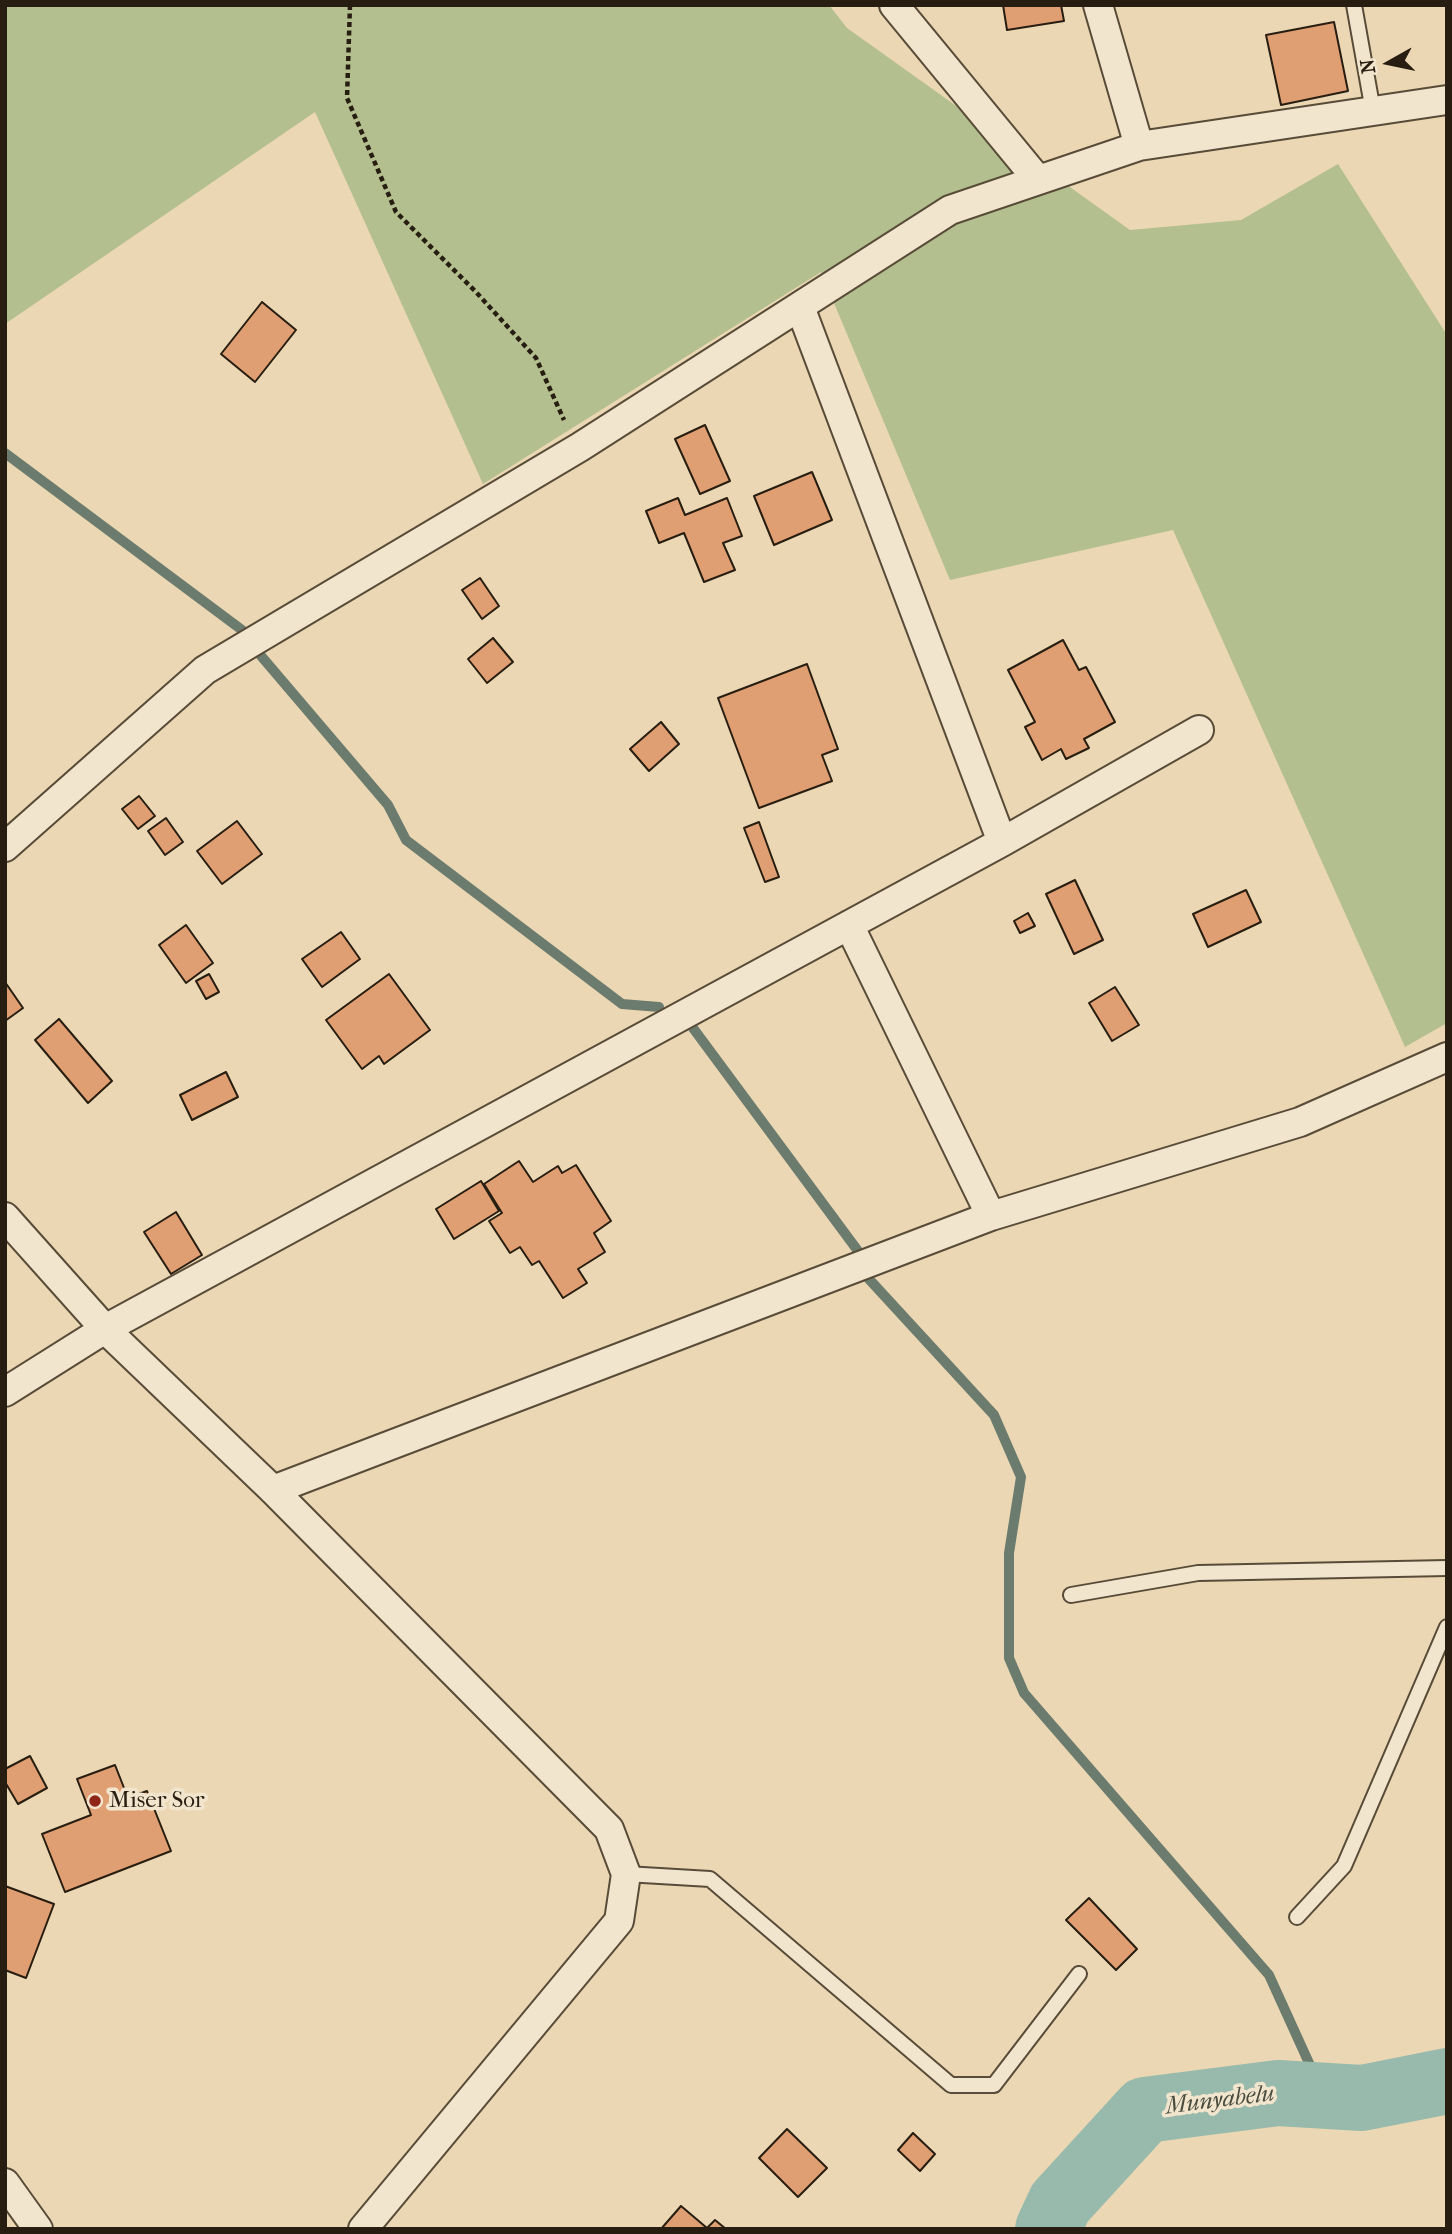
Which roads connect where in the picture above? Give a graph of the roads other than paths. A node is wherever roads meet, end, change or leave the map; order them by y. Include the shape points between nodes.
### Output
1 (894, 5) edge
2 (1098, 5) edge
3 (1354, 5) edge
4 (1447, 100) edge
5 (1373, 111) junction
6 (1139, 146) junction
7 (1038, 180) junction
8 (800, 307) junction
9 (1199, 730) dead end
10 (1002, 842) junction
11 (5, 847) edge
12 (849, 925) junction
13 (1447, 1057) edge
14 (991, 1216) junction
15 (5, 1217) edge
16 (105, 1329) junction
17 (5, 1392) edge
18 (273, 1490) junction
19 (1447, 1568) edge
20 (1071, 1595) dead end
21 (1447, 1627) edge
22 (626, 1874) junction
23 (1297, 1917) dead end
24 (1079, 1974) dead end
25 (5, 2183) edge
26 (38, 2229) edge
27 (363, 2229) edge

1 - 7 street
2 - 6 street
3 - 5 lane
4 - 5 street
5 - 6 street
6 - 7 street
7 - 8 street via 950,210
8 - 10 street
8 - 11 street via 580,447 205,670
9 - 10 street
10 - 12 street
12 - 14 street
12 - 16 street
13 - 14 street via 1300,1122
14 - 18 street
15 - 16 street
16 - 17 street
16 - 18 street
18 - 22 street via 609,1829
19 - 20 lane via 1198,1573
21 - 23 lane via 1344,1866
22 - 24 lane via 710,1879 951,2085 993,2085
22 - 27 street via 619,1921
25 - 26 street

